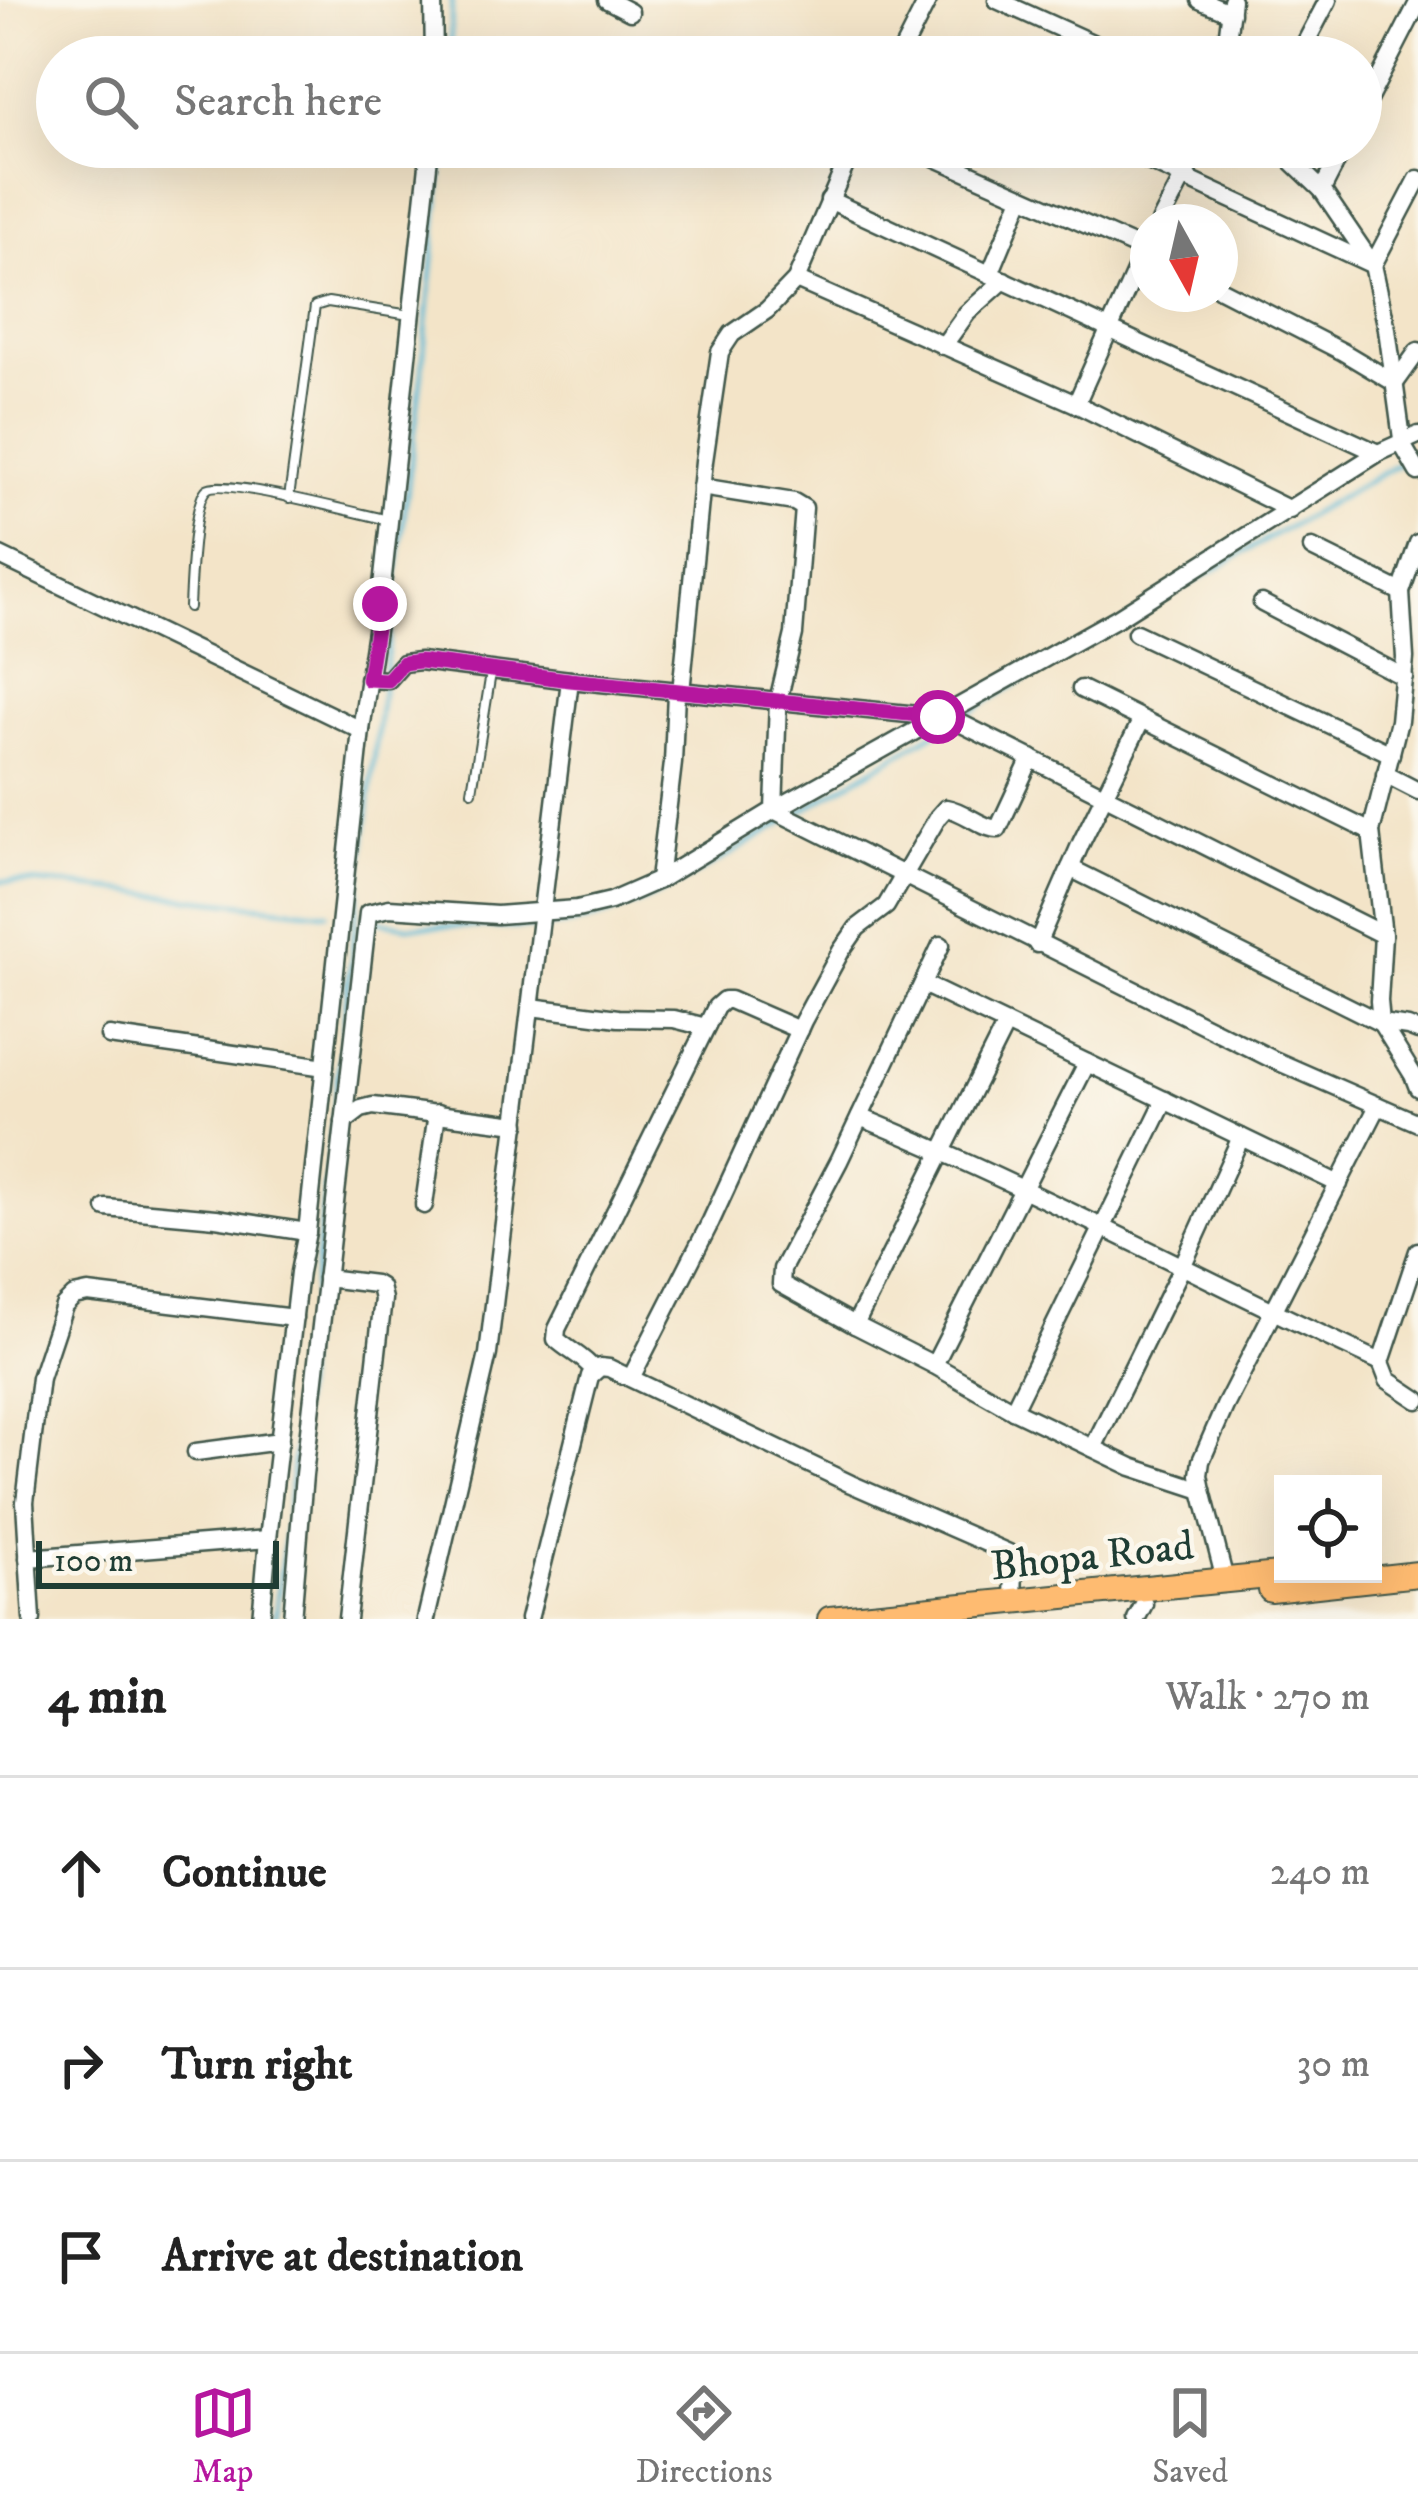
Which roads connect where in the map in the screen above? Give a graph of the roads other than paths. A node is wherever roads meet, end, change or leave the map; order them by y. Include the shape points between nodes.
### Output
1 (433, 0) edge
2 (928, 0) edge
3 (998, 0) edge
4 (1201, 0) edge
5 (1328, 0) edge
6 (610, 1) edge
7 (1418, 3) edge
8 (1232, 7) edge
9 (630, 12) dead end
10 (434, 36) edge
11 (914, 36) edge
12 (1077, 36) edge
13 (1309, 36) edge
14 (1382, 73) edge
15 (428, 168) edge
16 (844, 168) edge
17 (959, 168) edge
18 (1163, 168) edge
19 (1190, 168) edge
20 (1298, 168) edge
21 (1333, 168) edge
22 (1185, 178) junction
23 (1418, 179) edge
24 (1322, 190) junction
25 (1022, 196) junction
26 (829, 200) junction
27 (1170, 204) edge
28 (1130, 241) edge
29 (1373, 265) junction
30 (997, 277) junction
31 (796, 280) junction
32 (1130, 285) edge
33 (1238, 298) edge
34 (411, 315) junction
35 (1109, 330) junction
36 (943, 346) junction
37 (1418, 351) edge
38 (1395, 383) junction
39 (1076, 404) junction
40 (1378, 453) junction
41 (1411, 453) edge
42 (701, 487) junction
43 (289, 498) junction
44 (1290, 510) junction
45 (389, 520) junction
46 (1312, 548) dead end
47 (1417, 550) edge
48 (0, 556) edge
49 (1401, 592) junction
50 (1262, 603) dead end
51 (189, 607) dead end
52 (1136, 633) dead end
53 (1412, 652) edge
54 (491, 671) junction
55 (1404, 677) junction
56 (378, 680) junction
57 (570, 680) junction
58 (1081, 689) dead end
59 (679, 692) junction
60 (778, 701) junction
61 (949, 720) junction
62 (1141, 721) junction
63 (361, 730) junction
64 (1391, 754) junction
65 (1031, 758) junction
66 (1385, 774) junction
67 (472, 791) dead end
68 (1418, 791) edge
69 (1106, 795) junction
70 (783, 815) junction
71 (1371, 832) junction
72 (1070, 868) junction
73 (904, 875) junction
74 (659, 880) junction
75 (541, 926) junction
76 (1383, 935) junction
77 (1037, 944) junction
78 (941, 945) dead end
79 (922, 984) junction
80 (531, 1006) junction
81 (1381, 1023) junction
82 (1006, 1024) junction
83 (706, 1027) junction
84 (799, 1030) junction
85 (1418, 1031) edge
86 (109, 1036) dead end
87 (1087, 1063) junction
88 (325, 1067) junction
89 (1418, 1088) edge
90 (1165, 1100) junction
91 (1378, 1106) junction
92 (437, 1113) junction
93 (860, 1117) junction
94 (344, 1122) junction
95 (1418, 1123) edge
96 (517, 1124) junction
97 (1241, 1137) junction
98 (943, 1151) junction
99 (1340, 1184) junction
100 (1024, 1190) junction
101 (424, 1205) dead end
102 (106, 1208) dead end
103 (1103, 1230) junction
104 (307, 1232) junction
105 (1418, 1251) edge
106 (1182, 1267) junction
107 (326, 1278) junction
108 (1274, 1312) junction
109 (294, 1318) junction
110 (855, 1325) junction
111 (1381, 1361) junction
112 (934, 1364) junction
113 (594, 1370) junction
114 (631, 1378) junction
115 (1418, 1400) edge
116 (1013, 1410) junction
117 (280, 1441) junction
118 (1093, 1448) junction
119 (196, 1452) dead end
120 (1202, 1490) junction
121 (268, 1539) junction
122 (28, 1558) junction
123 (1418, 1562) edge
124 (1382, 1565) edge
125 (1418, 1574) edge
126 (1274, 1575) edge
127 (1225, 1580) junction
128 (1013, 1600) junction
129 (1140, 1611) edge
130 (32, 1619) edge
131 (261, 1619) edge
132 (292, 1619) edge
133 (347, 1619) edge
134 (427, 1619) edge
135 (529, 1619) edge
136 (830, 1619) edge
137 (993, 1619) edge

1 - 10 street
2 - 11 street
3 - 12 street
4 - 8 street
5 - 13 street
6 - 9 street
7 - 14 street
15 - 34 street
16 - 26 street
17 - 25 street
18 - 22 street
19 - 22 street
20 - 24 street
21 - 24 street
22 - 27 street
22 - 29 street
23 - 29 street
24 - 29 street
25 - 28 street
25 - 30 street
26 - 30 street
26 - 31 street
29 - 38 street
30 - 35 street
30 - 36 street
31 - 36 street
31 - 42 street via 723,344
32 - 35 street
33 - 38 street
34 - 43 lane via 315,306
34 - 45 street
35 - 39 street
35 - 40 street
36 - 39 street
37 - 38 street
38 - 41 street
39 - 44 street
40 - 41 street
40 - 44 street
42 - 59 street
42 - 60 street via 804,508 794,634
43 - 45 lane
43 - 51 lane via 222,484 206,489
44 - 61 street
45 - 56 street
46 - 49 street
47 - 49 street
48 - 63 street
49 - 53 street
50 - 55 street
52 - 64 street
53 - 55 street
54 - 56 street via 409,662
54 - 57 street
54 - 67 lane
55 - 64 street
56 - 63 street
57 - 59 street
57 - 75 street
58 - 62 street
59 - 60 street
59 - 74 street
60 - 61 street
60 - 70 street
61 - 65 street
61 - 70 street
62 - 69 street
62 - 71 street
63 - 88 street
64 - 66 street
65 - 69 street
65 - 73 street via 998,829 946,808
66 - 68 street
66 - 71 street
69 - 72 street
69 - 76 street
70 - 73 street
70 - 74 street
71 - 76 street
72 - 77 street
72 - 81 street
73 - 77 street
73 - 84 street via 882,911 849,938
74 - 75 street
75 - 80 street
75 - 94 street via 497,915 368,913
76 - 81 street
77 - 91 street
78 - 79 street
79 - 82 street
79 - 93 street
80 - 83 street
80 - 96 street
81 - 85 street
81 - 89 street
82 - 87 street
82 - 98 street
83 - 84 street via 720,1002 730,1000
83 - 113 street via 557,1329 556,1340
84 - 114 street
86 - 88 street
87 - 90 street
87 - 100 street
88 - 104 street
90 - 97 street
90 - 103 street
91 - 95 street
91 - 99 street
92 - 94 street via 373,1106
92 - 96 street
92 - 101 street
93 - 98 street
93 - 110 street via 781,1277 786,1288
94 - 107 street
96 - 134 street via 488,1354
97 - 99 street
97 - 106 street
98 - 100 street
98 - 110 street
99 - 108 street
100 - 103 street
100 - 112 street
102 - 104 street
103 - 106 street
103 - 116 street
104 - 109 street
105 - 111 street
106 - 108 street
106 - 118 street
107 - 132 street
107 - 133 street via 375,1284 382,1293
108 - 111 street
108 - 120 street via 1201,1461
109 - 117 street
109 - 122 street via 74,1296 40,1378 25,1502
110 - 112 street
111 - 115 street via 1388,1380
112 - 116 street
113 - 114 street
113 - 135 street
114 - 128 street via 1009,1553
116 - 118 street
117 - 119 street
117 - 121 street
118 - 120 street
120 - 127 street
121 - 122 street
121 - 131 street
122 - 130 street
123 - 124 main road
125 - 129 main road, Bhopa Road
126 - 127 main road, Bhopa Road
127 - 128 main road, Bhopa Road
128 - 136 main road, Bhopa Road
129 - 137 main road, Bhopa Road

